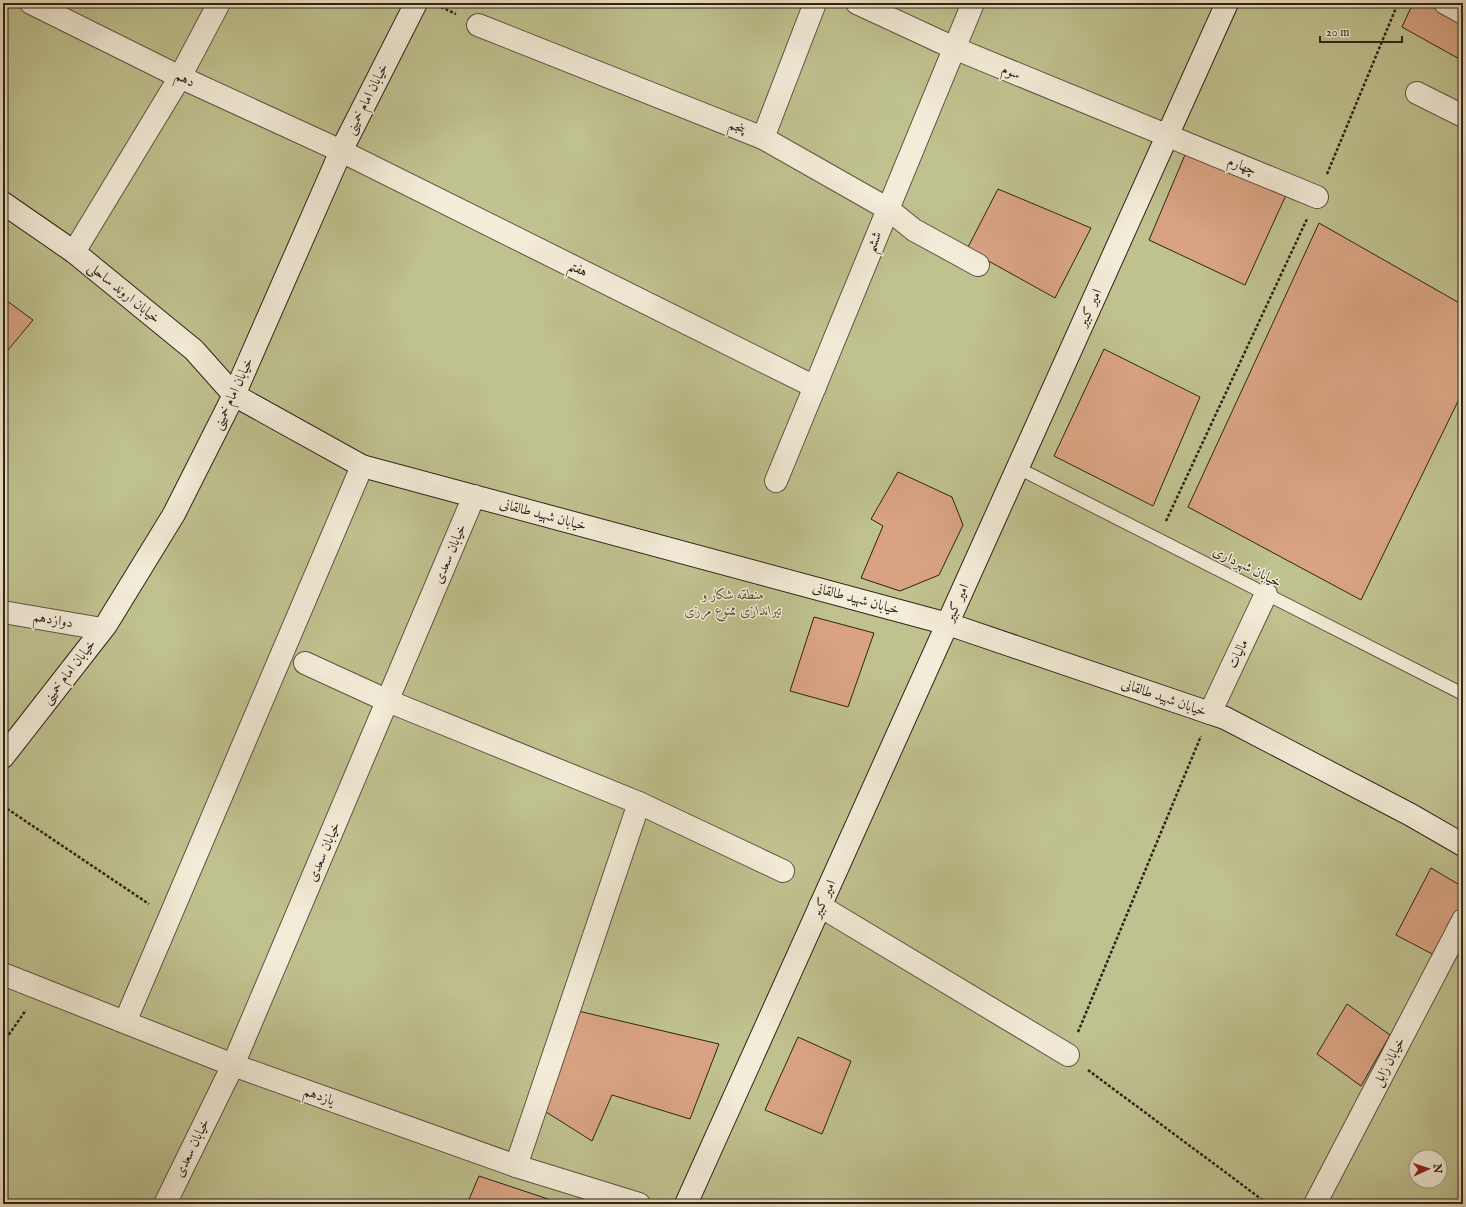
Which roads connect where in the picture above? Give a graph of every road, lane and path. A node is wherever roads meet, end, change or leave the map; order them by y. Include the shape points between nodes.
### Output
1 (31, 3) edge
2 (219, 3) edge
3 (416, 3) edge
4 (815, 3) edge
5 (857, 3) edge
6 (972, 3) edge
7 (1228, 3) edge
8 (1398, 3) edge
9 (1445, 3) edge
10 (1463, 13) edge
11 (478, 25) dead end
12 (954, 48) junction
13 (180, 77) junction
14 (1417, 93) dead end
15 (1463, 116) edge
16 (1168, 136) junction
17 (763, 138) junction
18 (341, 151) junction
19 (1317, 197) junction
20 (3, 203) edge
21 (888, 209) junction
22 (74, 252) junction
23 (978, 264) dead end
24 (815, 387) junction
25 (234, 395) junction
26 (362, 466) junction
27 (1018, 468) junction
28 (776, 482) dead end
29 (474, 496) junction
30 (1158, 539) junction
31 (1266, 594) junction
32 (3, 612) edge
33 (948, 624) junction
34 (102, 629) junction
35 (305, 663) dead end
36 (1463, 694) edge
37 (388, 701) junction
38 (1210, 713) junction
39 (3, 757) edge
40 (639, 803) junction
41 (3, 806) edge
42 (1463, 845) edge
43 (783, 871) dead end
44 (820, 906) junction
45 (169, 918) junction
46 (1463, 920) edge
47 (3, 974) edge
48 (40, 988) junction
49 (125, 1022) junction
50 (3, 1043) edge
51 (1068, 1055) junction
52 (233, 1065) junction
53 (516, 1166) junction
54 (165, 1204) edge
55 (639, 1204) edge
56 (686, 1204) edge
57 (1268, 1204) edge
58 (1314, 1204) edge

1 - 13 street, دهم
2 - 13 street
3 - 18 street, خیابان امام خمینی
4 - 17 street
5 - 12 street, سوم
6 - 12 street, ششم
7 - 16 street, امیر کبیر
8 - 19 path
9 - 10 street
11 - 17 street, پنجم
12 - 16 street, سوم
12 - 21 street, ششم
13 - 18 street, دهم
13 - 22 street
14 - 15 street
16 - 19 street, چهارم
16 - 27 street, امیر کبیر
17 - 21 street, پنجم
18 - 24 street, هفتم
18 - 25 street, خیابان امام خمینی
19 - 30 path
20 - 22 street, خیابان اروند ساحلی
21 - 23 street, پنجم via 914,230
21 - 24 street, ششم
22 - 25 street, خیابان اروند ساحلی via 194,350
24 - 28 street, ششم
25 - 26 street, خیابان شهيد طالقانی
25 - 34 street, خیابان امام خمینی via 174,514
26 - 29 street, خیابان شهيد طالقانی
26 - 45 street
27 - 30 lane, خیابان شهرداری
27 - 33 street, امیر کبیر
29 - 33 street, خیابان شهيد طالقانی
29 - 37 street, خیابان سعدی
30 - 31 lane, خیابان شهرداری
31 - 36 lane, خیابان شهرداری
31 - 38 street, مالیات
32 - 34 street, دوازدهم
33 - 38 street, خیابان شهيد طالقانی
33 - 44 street, امیر کبیر
34 - 39 street, خیابان امام خمینی
35 - 37 street
37 - 40 street
37 - 52 street, خیابان سعدی
38 - 42 street, خیابان شهيد طالقانی via 1225,718 1411,815
38 - 51 path
40 - 43 street
40 - 53 street
41 - 45 path
44 - 51 street
44 - 56 street, امیر کبیر
45 - 49 street
46 - 58 street, خیابان زابل
47 - 48 street, یازدهم
48 - 49 street, یازدهم
48 - 50 path
49 - 52 street, یازدهم
51 - 57 path
52 - 53 street, یازدهم
52 - 54 street, خیابان سعدی
53 - 55 street, یازدهم

